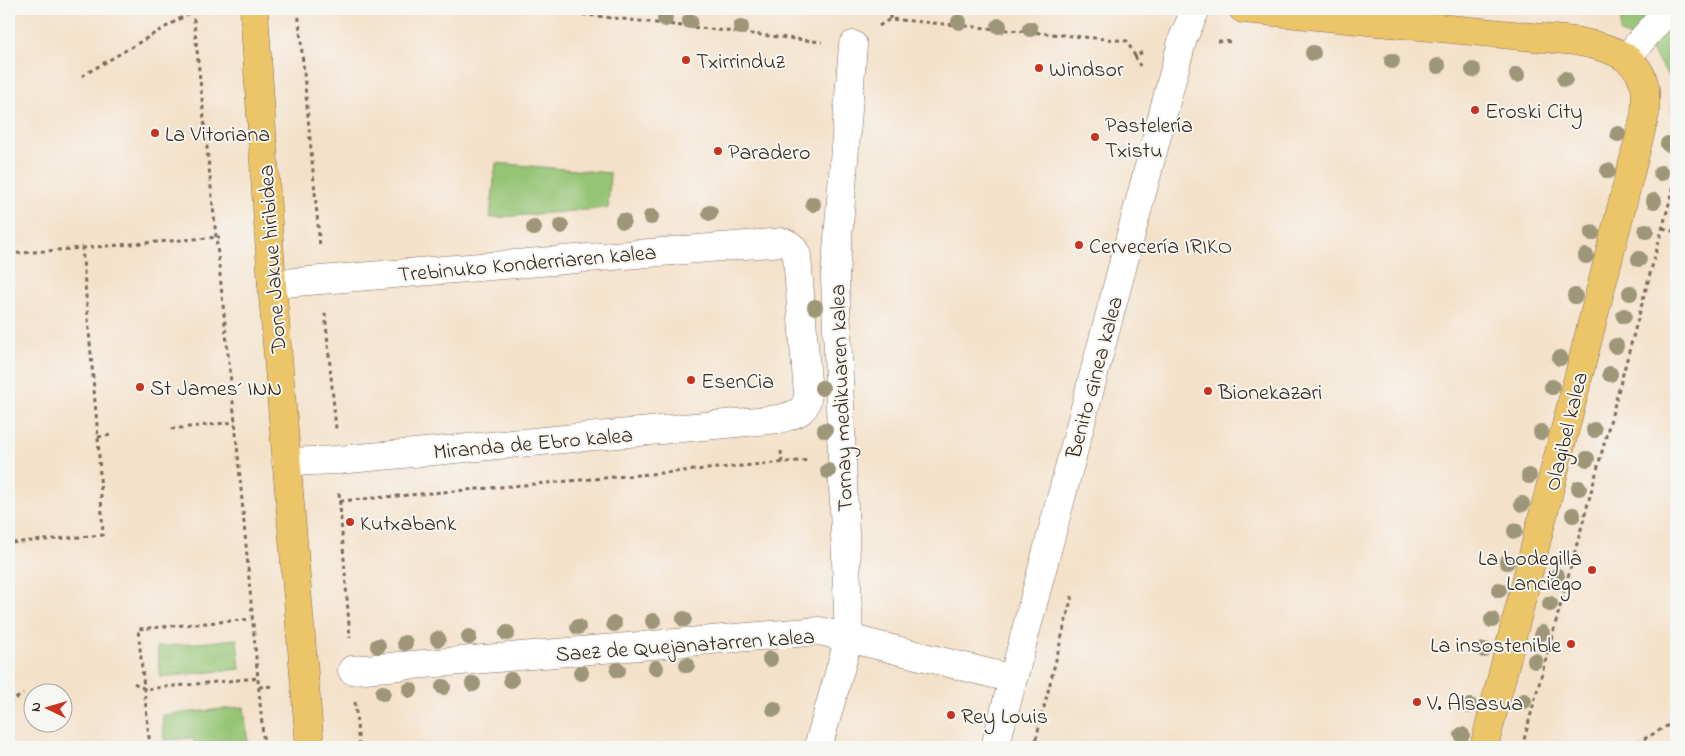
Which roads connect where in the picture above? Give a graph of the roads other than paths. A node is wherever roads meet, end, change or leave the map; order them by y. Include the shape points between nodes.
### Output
1 (254, 9) edge
2 (1196, 9) edge
3 (1243, 9) edge
4 (1669, 9) edge
5 (853, 45) dead end
6 (1626, 58) junction
7 (783, 242) joint
8 (272, 284) junction
9 (779, 419) joint
10 (286, 462) junction
11 (849, 638) junction
12 (352, 670) road end
13 (1013, 679) junction
14 (310, 747) edge
15 (818, 747) edge
16 (995, 747) edge
17 (1484, 747) edge

1 - 8 main road, Done Jakue hiribidea
2 - 13 street, Benito Ginea kalea via 1183,38
3 - 6 main road via 1575,40 1620,52
4 - 6 street
5 - 11 street, Tornay medikuaren kalea via 835,277
6 - 17 main road, Olagibel kalea via 1639,70 1645,84 1645,114
7 - 8 street, Trebinuko Konderriaren kalea
7 - 9 street, Tornay medikuaren kalea via 794,249 797,256 808,402 797,414
8 - 10 main road, Done Jakue hiribidea
9 - 10 street, Miranda de Ebro kalea via 338,460
10 - 14 main road, Done Jakue hiribidea
11 - 12 street, Saez de Quejanatarren kalea via 820,631
11 - 13 street, Saez de Quejanatarren kalea
11 - 15 street, Tornay medikuaren kalea
13 - 16 street, Benito Ginea kalea

